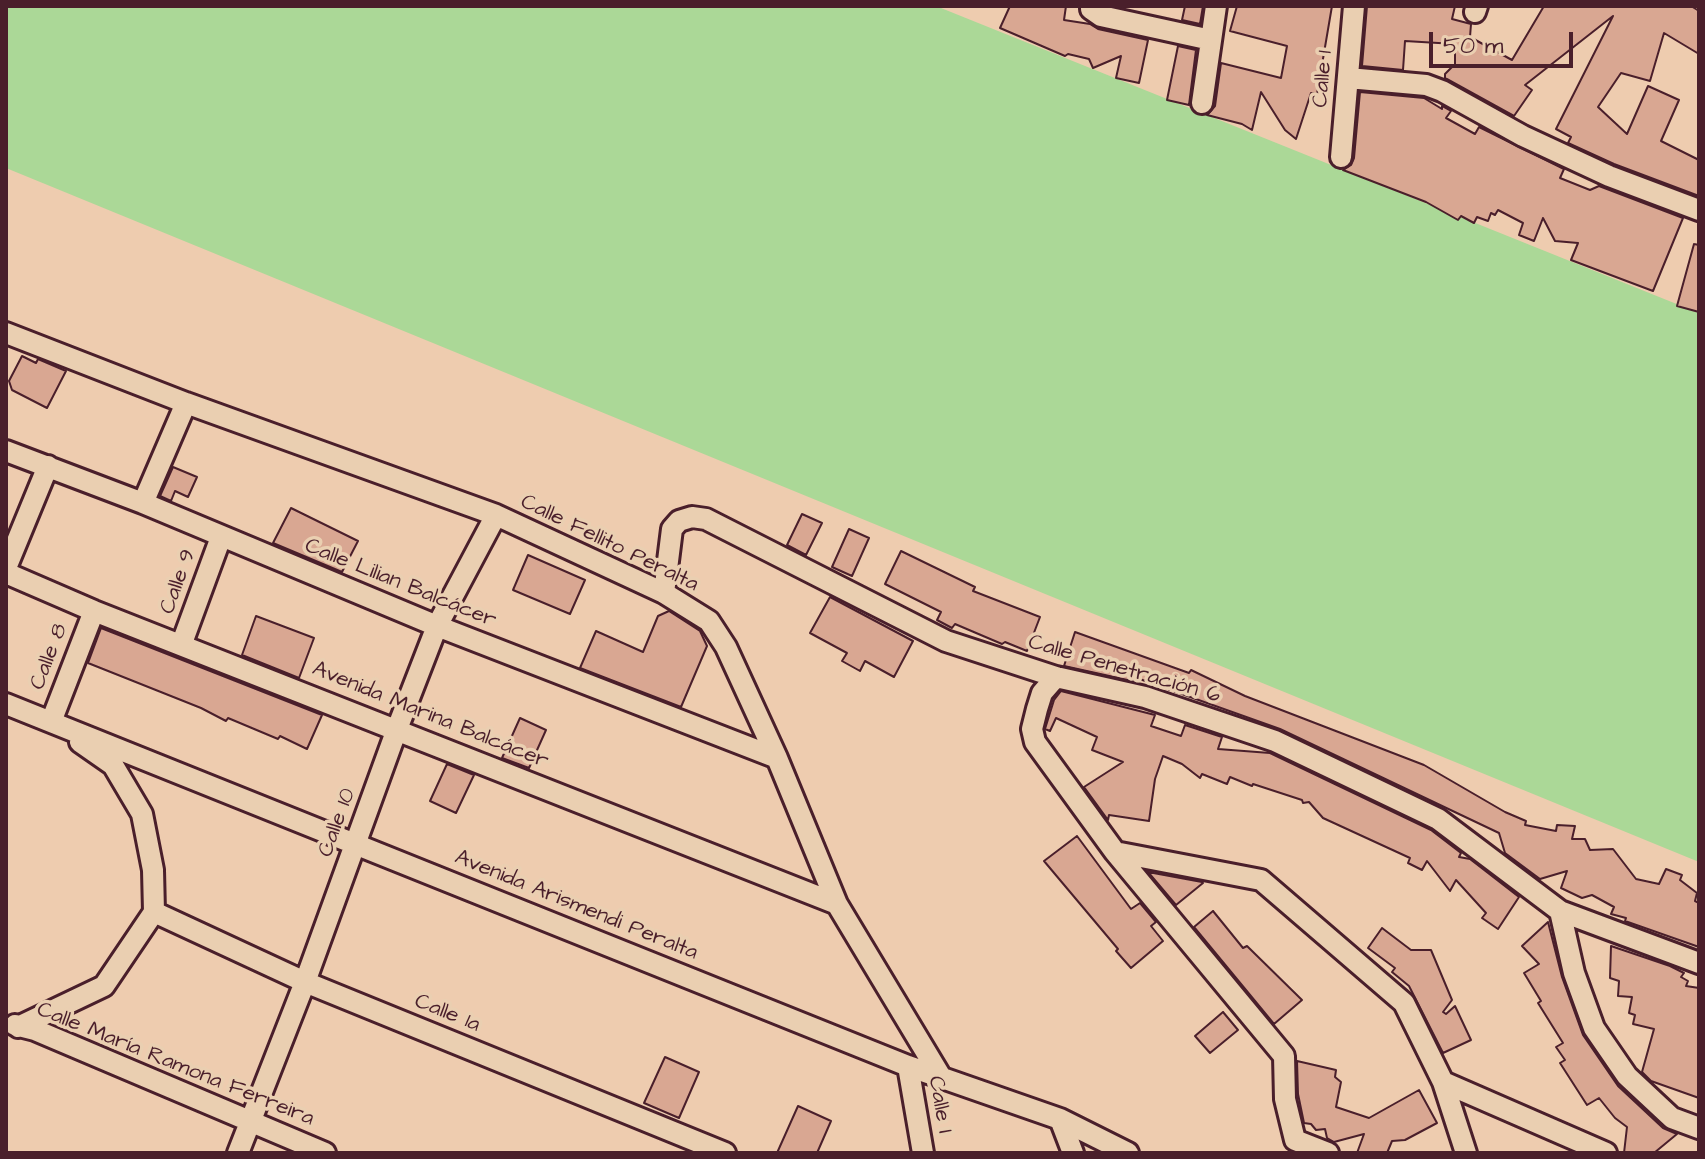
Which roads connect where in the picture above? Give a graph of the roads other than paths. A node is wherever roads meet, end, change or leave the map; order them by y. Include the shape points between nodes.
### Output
1 (1091, 6) edge
2 (1216, 6) edge
3 (1354, 6) edge
4 (1211, 40) junction
5 (1348, 78) junction
6 (1202, 103) dead end
7 (1341, 157) dead end
8 (1699, 210) edge
9 (6, 333) edge
10 (186, 403) junction
11 (6, 451) edge
12 (48, 466) junction
13 (143, 503) junction
14 (496, 515) junction
15 (221, 537) junction
16 (6, 570) edge
17 (664, 593) junction
18 (94, 611) junction
19 (437, 626) junction
20 (182, 643) junction
21 (1056, 677) junction
22 (6, 704) edge
23 (6, 715) edge
24 (51, 722) junction
25 (397, 729) junction
26 (777, 758) junction
27 (356, 843) junction
28 (1115, 852) junction
29 (837, 904) junction
30 (1560, 911) junction
31 (154, 912) junction
32 (1699, 963) edge
33 (305, 982) junction
34 (12, 1024) edge
35 (908, 1066) junction
36 (941, 1077) junction
37 (1443, 1082) junction
38 (1060, 1119) junction
39 (250, 1121) junction
40 (1699, 1128) edge
41 (238, 1153) edge
42 (325, 1153) edge
43 (725, 1153) edge
44 (923, 1153) edge
45 (1073, 1153) edge
46 (1128, 1153) edge
47 (1328, 1153) edge
48 (1466, 1153) edge
49 (1606, 1153) edge

1 - 4 street via 1101,16
2 - 4 street
3 - 5 street, Calle 1
4 - 6 street
5 - 7 street, Calle 1
5 - 8 street via 1442,91 1609,176
9 - 10 street, Calle Fellito Peralta
10 - 13 street
10 - 14 street, Calle Fellito Peralta
11 - 12 street, Calle Lilian Balcácer
12 - 13 street, Calle Lilian Balcácer
12 - 16 street
13 - 15 street, Calle Lilian Balcácer
14 - 17 street, Calle Fellito Peralta
14 - 19 street, Calle 10
15 - 19 street, Calle Lilian Balcácer
15 - 20 street, Calle 9
16 - 18 street, Avenida Marina Balcácer
17 - 21 street, Calle Penetración 6 via 672,529 692,517 706,519 946,641
17 - 26 street, Calle Fellito Peralta via 719,633
18 - 20 street, Avenida Marina Balcácer
18 - 24 street, Calle 8
19 - 25 street, Calle 10
19 - 26 street, Calle Lilian Balcácer
20 - 25 street, Avenida Marina Balcácer
21 - 28 street via 1042,693 1032,729 1035,742
21 - 30 street, Calle Penetración 6 via 1145,697 1275,741 1438,819
22 - 24 street, Avenida Arismendi Peralta
23 - 24 street
24 - 27 street, Avenida Arismendi Peralta
24 - 31 street via 113,765 142,814 153,870
25 - 27 street, Calle 10
25 - 29 street, Avenida Marina Balcácer
26 - 29 street, Calle Fellito Peralta
27 - 33 street, Calle 10
27 - 35 street, Avenida Arismendi Peralta
28 - 37 street via 1261,880 1404,1003
28 - 47 street via 1284,1056 1285,1099 1295,1140
29 - 36 street, Calle Fellito Peralta
30 - 32 street, Calle Penetración 6
30 - 40 street via 1594,1028 1627,1076 1672,1118
31 - 33 street, Calle 1a
31 - 34 street via 104,986
33 - 39 street, Calle 10
33 - 43 street, Calle 1a
34 - 39 street, Calle María Ramona Ferreira
35 - 36 street, Avenida Arismendi Peralta
35 - 44 street, Calle I
36 - 38 street, Avenida Arismendi Peralta
37 - 48 street
37 - 49 street
38 - 45 street
38 - 46 street, Avenida Arismendi Peralta
39 - 41 street, Calle 10
39 - 42 street, Calle María Ramona Ferreira

